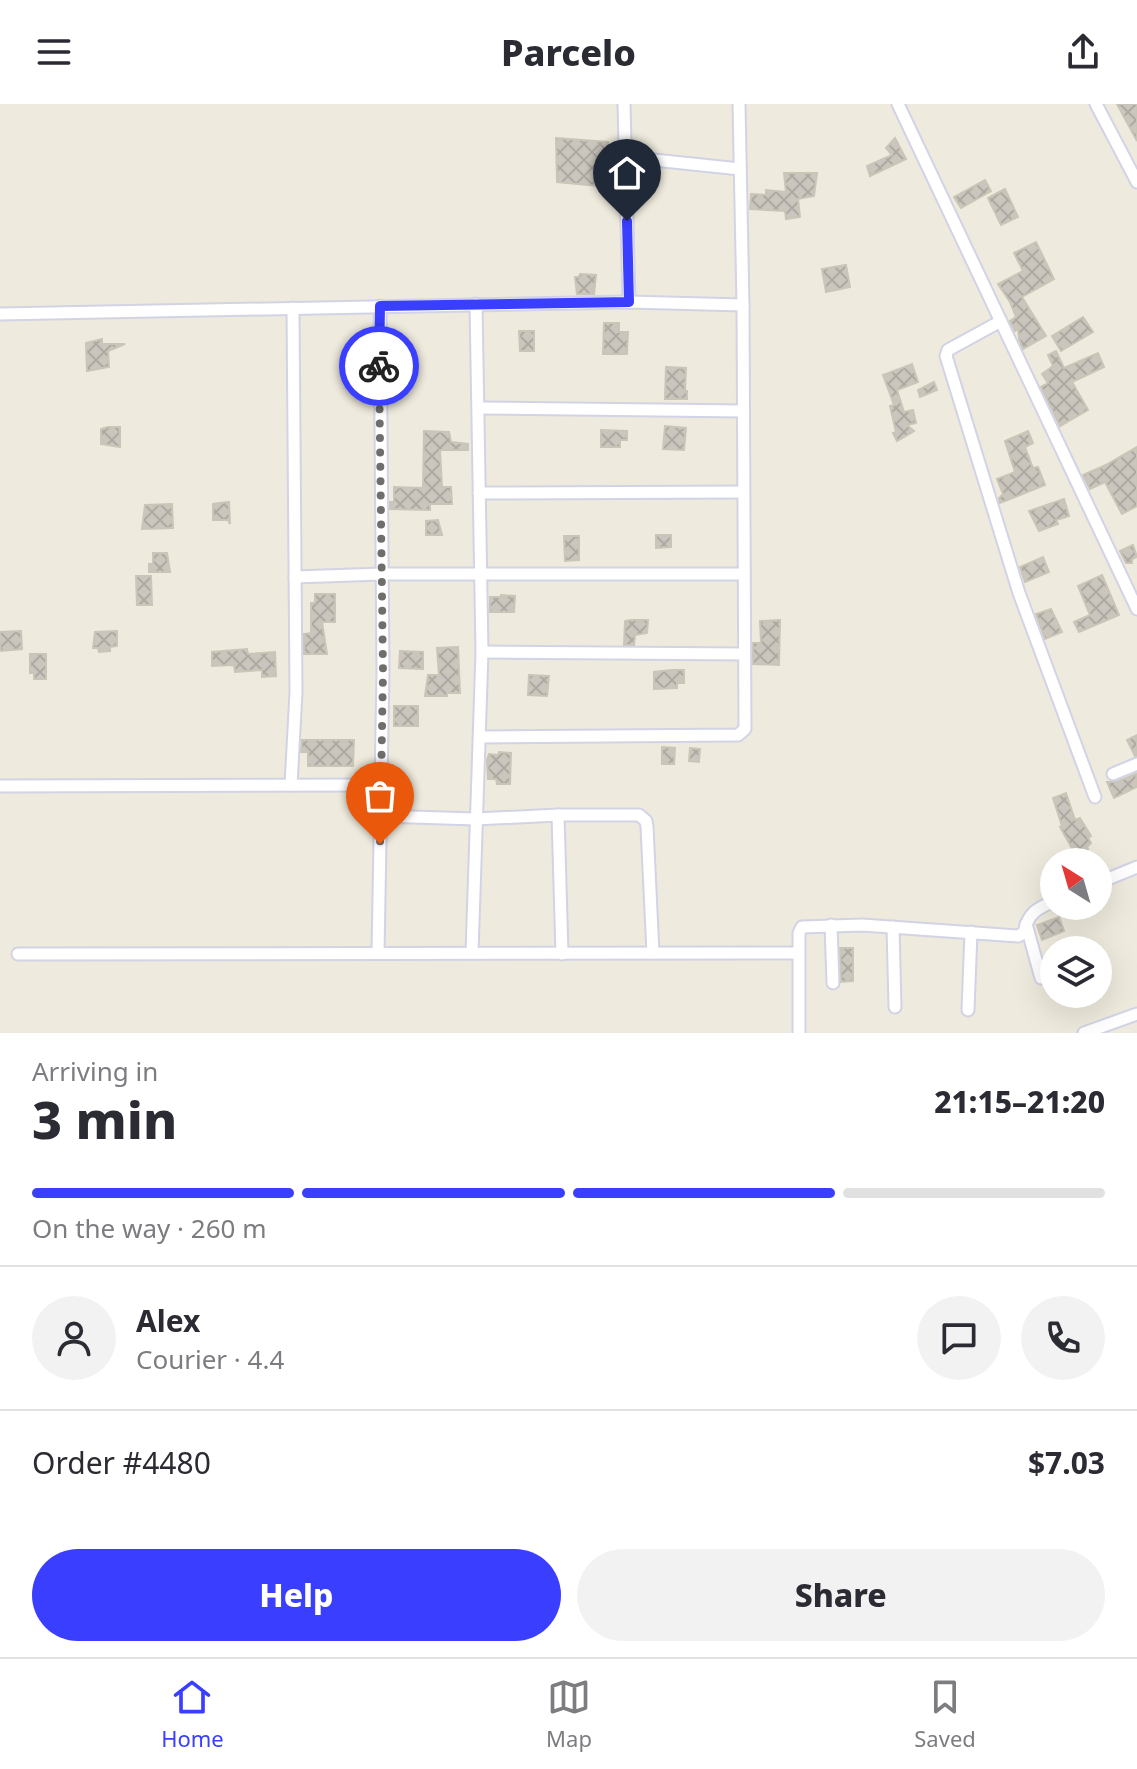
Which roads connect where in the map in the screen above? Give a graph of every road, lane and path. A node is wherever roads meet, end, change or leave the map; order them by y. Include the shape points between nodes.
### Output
1 (624, 104) edge
2 (739, 104) edge
3 (898, 104) edge
4 (1096, 104) edge
5 (625, 157) junction
6 (740, 169) junction
7 (1137, 182) edge
8 (629, 302) junction
9 (476, 304) junction
10 (743, 305) junction
11 (380, 306) junction
12 (293, 308) junction
13 (0, 314) edge
14 (1001, 321) junction
15 (479, 408) junction
16 (743, 411) junction
17 (743, 492) junction
18 (479, 493) junction
19 (382, 574) junction
20 (480, 574) junction
21 (743, 574) junction
22 (295, 577) junction
23 (1137, 609) edge
24 (482, 652) junction
25 (744, 654) junction
26 (480, 737) junction
27 (1137, 764) edge
28 (1113, 774) dead end
29 (291, 785) junction
30 (381, 785) junction
31 (0, 786) edge
32 (1095, 797) dead end
33 (558, 815) junction
34 (381, 816) junction
35 (475, 819) junction
36 (1137, 867) edge
37 (1112, 877) edge
38 (1040, 907) edge
39 (1026, 922) junction
40 (831, 925) junction
41 (893, 927) junction
42 (971, 932) junction
43 (378, 953) junction
44 (472, 953) junction
45 (653, 953) junction
46 (798, 953) junction
47 (18, 954) dead end
48 (562, 954) junction
49 (1040, 974) edge
50 (833, 983) dead end
51 (895, 1007) dead end
52 (968, 1010) dead end
53 (1137, 1014) edge
54 (799, 1033) edge
55 (1084, 1033) edge

1 - 5 street
2 - 6 street
3 - 14 street
4 - 7 street
5 - 6 street
5 - 8 street
6 - 10 street
8 - 9 street
8 - 10 street
9 - 11 street
9 - 15 street
10 - 16 street
11 - 12 street
11 - 19 street
12 - 13 street
12 - 22 street
14 - 23 street
14 - 32 street via 946,356 1019,593
15 - 16 street
15 - 18 street
16 - 17 street
17 - 18 street
17 - 21 street
18 - 20 street
19 - 20 street
19 - 22 street
19 - 30 street
20 - 21 street
20 - 24 street
21 - 25 street
22 - 29 street
24 - 25 street
24 - 26 street
25 - 26 street via 741,734
26 - 35 street
27 - 28 street
29 - 30 street
29 - 31 street
30 - 34 street
33 - 35 street
33 - 45 street via 639,815 646,821
33 - 48 street
34 - 35 street
34 - 43 street
35 - 44 street
36 - 37 street
38 - 39 street
39 - 42 street via 1018,936
39 - 49 street
40 - 41 street
40 - 46 street via 802,927
40 - 50 street
41 - 42 street
41 - 51 street
42 - 52 street
43 - 44 street
43 - 47 street
44 - 48 street
45 - 46 street
45 - 48 street
46 - 54 street
53 - 55 street

